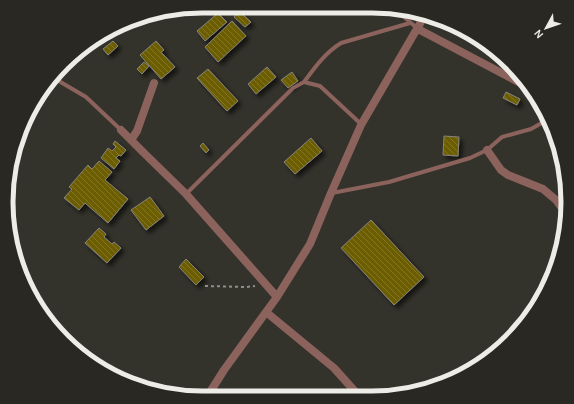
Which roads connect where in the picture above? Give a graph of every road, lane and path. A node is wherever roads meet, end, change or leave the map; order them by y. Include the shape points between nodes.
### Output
1 (402, 16) edge
2 (423, 20) edge
3 (410, 23) junction
4 (418, 29) junction
5 (515, 78) edge
6 (57, 80) edge
7 (304, 82) junction
8 (154, 83) dead end
9 (544, 122) edge
10 (362, 125) junction
11 (121, 130) joint
12 (131, 140) junction
13 (487, 150) junction
14 (331, 193) junction
15 (186, 194) junction
16 (561, 206) edge
17 (266, 284) junction
18 (206, 286) dead end
19 (277, 296) junction
20 (266, 312) junction
21 (211, 391) edge
22 (355, 391) edge

1 - 3 lane
2 - 4 street
3 - 4 lane
3 - 7 lane via 341,43 318,62
4 - 5 street
4 - 10 street
6 - 11 lane via 86,97
7 - 10 lane via 320,86
7 - 15 lane via 293,88
8 - 12 street via 137,131
9 - 13 lane via 531,129 502,137
10 - 14 street
11 - 12 street
12 - 15 street
13 - 14 lane via 470,158 390,182
13 - 16 street via 501,170 543,189
14 - 19 street via 310,244
15 - 17 street
17 - 18 path via 246,287
17 - 19 street
19 - 20 street
20 - 21 street
20 - 22 street via 334,368

